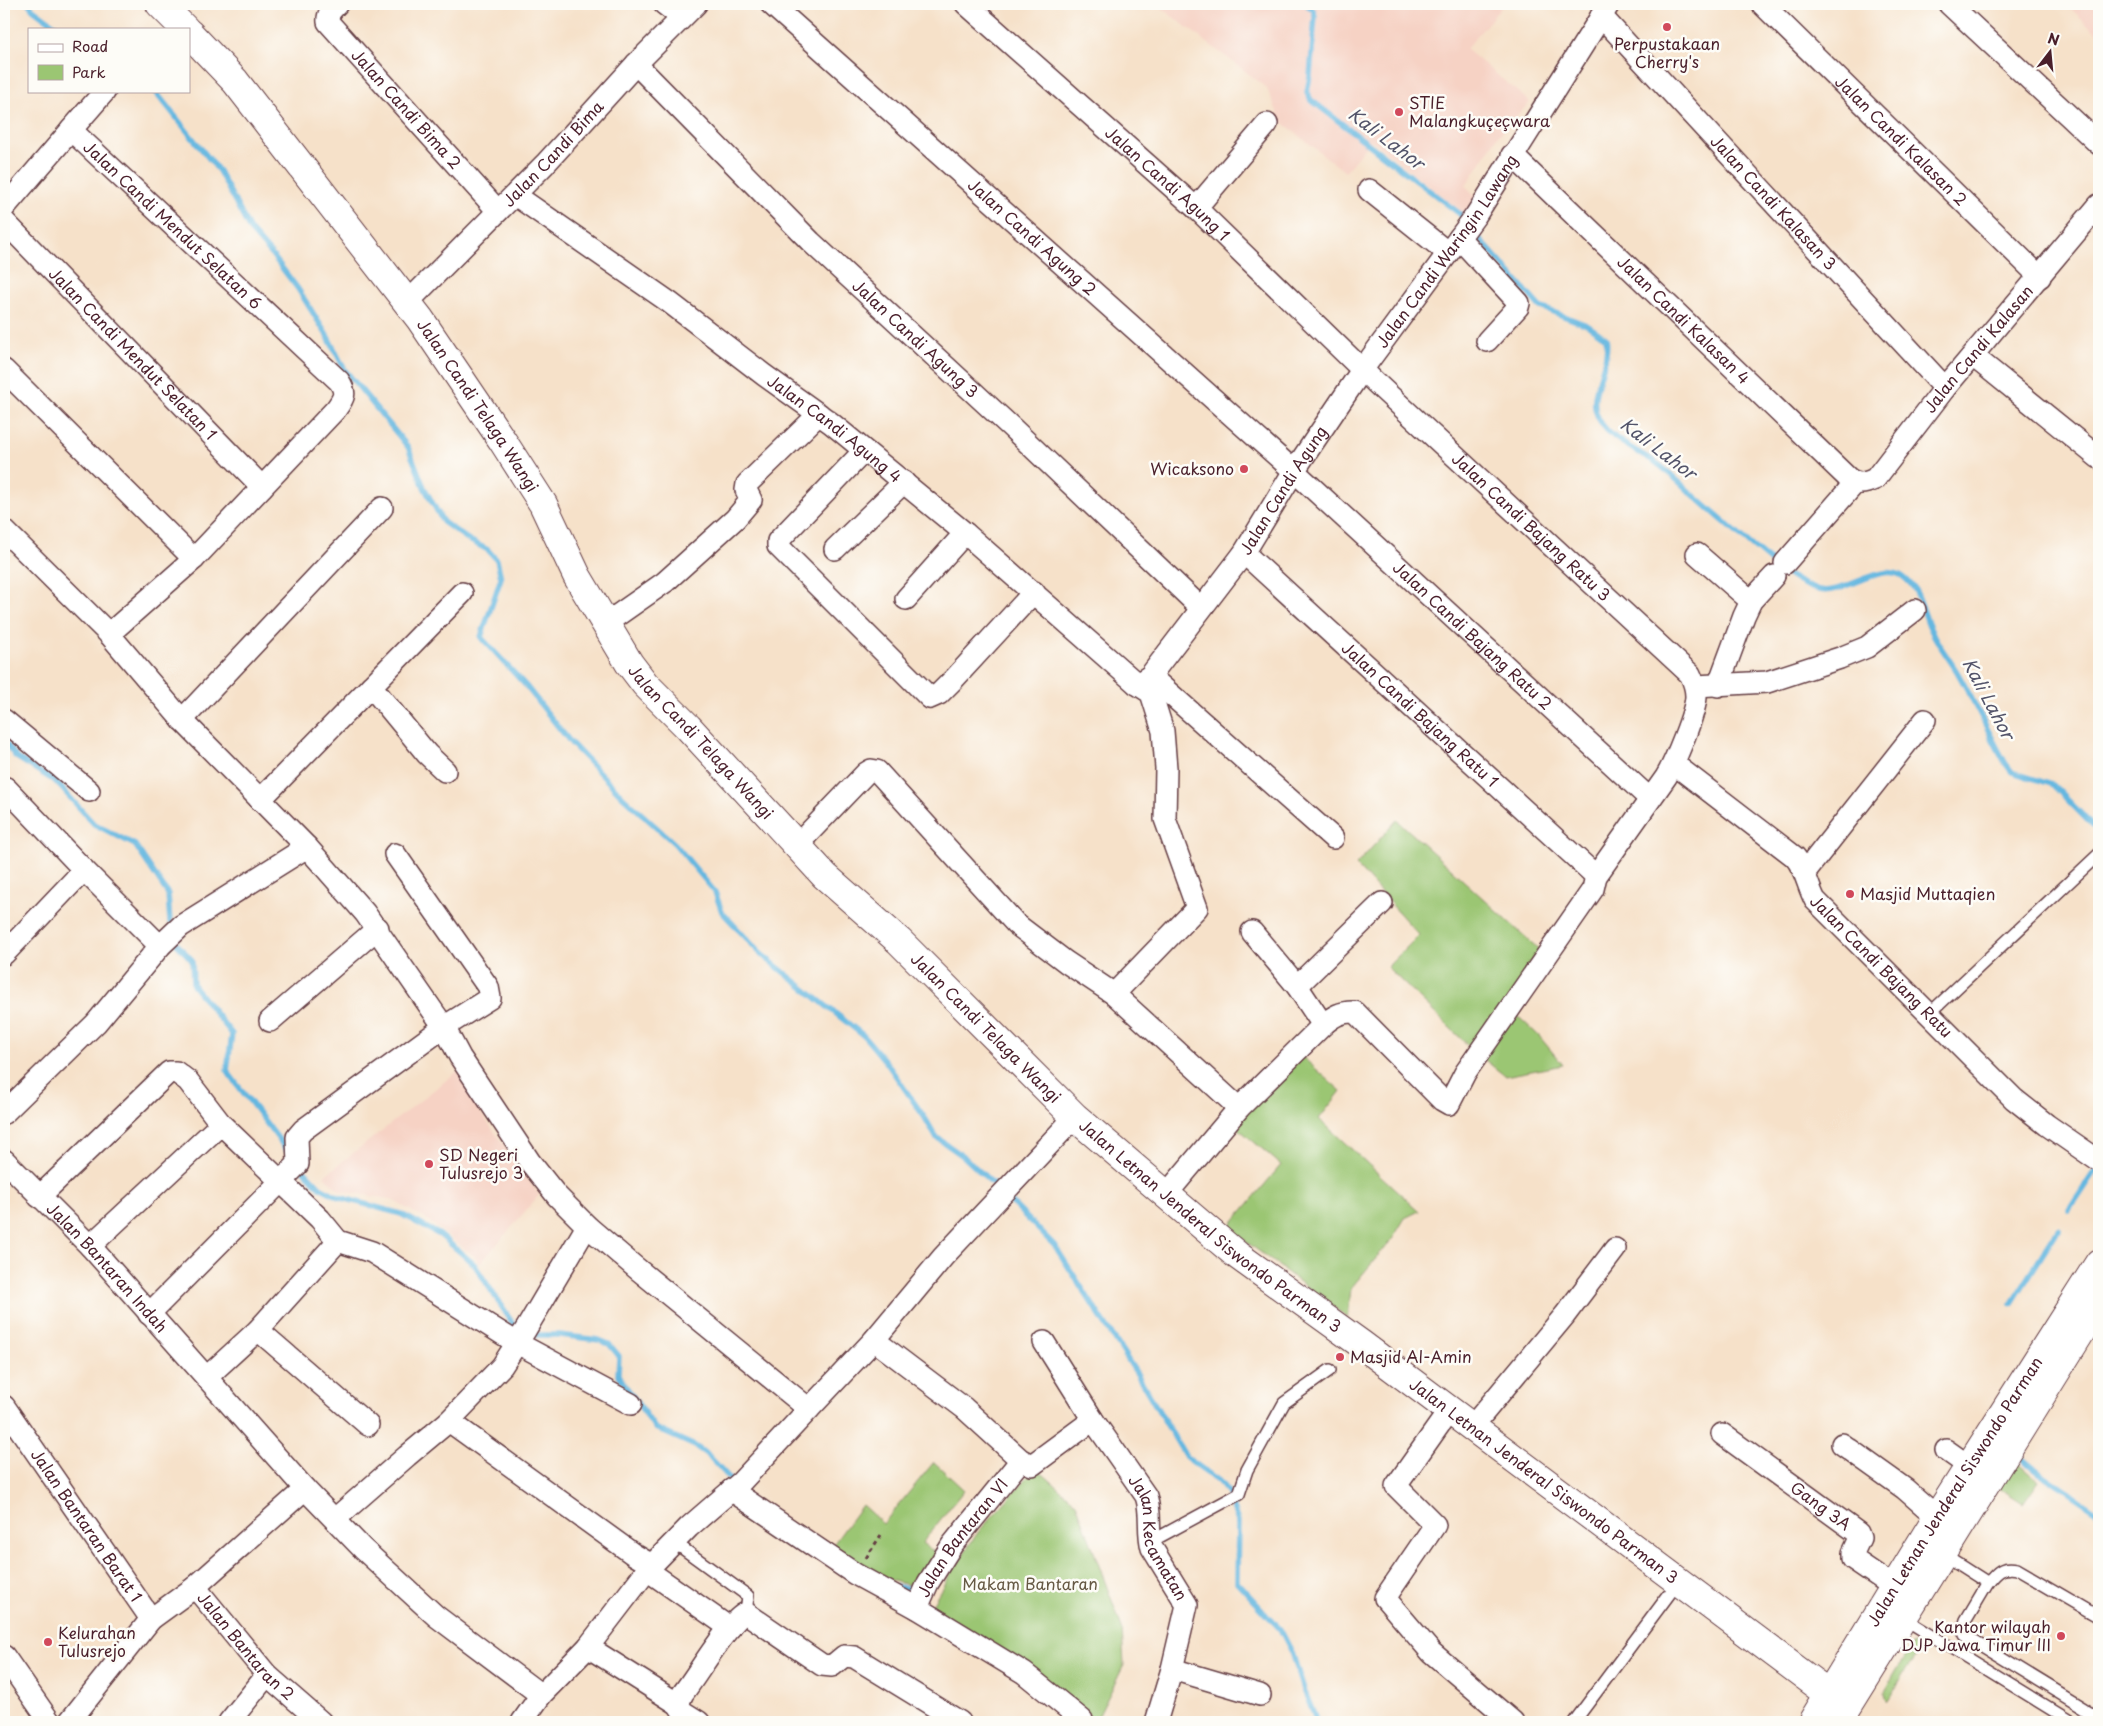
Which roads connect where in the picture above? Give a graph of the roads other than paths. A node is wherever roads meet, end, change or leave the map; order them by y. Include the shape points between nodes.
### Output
1 (160, 4) edge
2 (337, 4) edge
3 (664, 4) edge
4 (771, 4) edge
5 (966, 4) edge
6 (1762, 4) edge
7 (1949, 4) edge
8 (688, 10) edge
9 (1605, 10) edge
10 (184, 28) edge
11 (190, 34) edge
12 (636, 64) junction
13 (104, 92) edge
14 (1267, 124) dead end
15 (71, 130) junction
16 (2099, 144) edge
17 (1512, 155) junction
18 (1369, 190) dead end
19 (515, 194) junction
20 (2099, 205) edge
21 (4, 208) edge
22 (1196, 208) junction
23 (498, 211) junction
24 (4, 222) edge
25 (1462, 234) junction
26 (2040, 278) junction
27 (407, 303) junction
28 (1487, 341) dead end
29 (1973, 356) junction
30 (4, 370) edge
31 (1362, 370) junction
32 (1945, 388) junction
33 (819, 414) junction
34 (864, 451) junction
35 (2099, 457) edge
36 (1294, 471) junction
37 (904, 482) junction
38 (1855, 483) junction
39 (262, 487) junction
40 (382, 508) dead end
41 (4, 530) edge
42 (965, 533) junction
43 (835, 549) dead end
44 (1244, 552) junction
45 (1697, 554) dead end
46 (194, 559) junction
47 (1034, 592) junction
48 (462, 593) dead end
49 (906, 599) dead end
50 (1751, 601) junction
51 (1201, 608) junction
52 (1916, 610) dead end
53 (605, 624) junction
54 (108, 634) junction
55 (1143, 680) junction
56 (371, 686) junction
57 (1696, 686) junction
58 (1718, 686) junction
59 (4, 720) edge
60 (182, 720) junction
61 (1925, 720) dead end
62 (1674, 764) junction
63 (445, 771) dead end
64 (4, 788) edge
65 (89, 791) dead end
66 (1650, 799) junction
67 (260, 800) junction
68 (1334, 838) dead end
69 (797, 845) junction
70 (307, 847) junction
71 (395, 854) dead end
72 (2099, 854) edge
73 (84, 870) junction
74 (1804, 872) junction
75 (1596, 876) junction
76 (1382, 903) dead end
77 (378, 928) junction
78 (1252, 932) dead end
79 (160, 946) junction
80 (4, 954) edge
81 (1297, 986) junction
82 (1114, 994) junction
83 (1929, 1014) junction
84 (270, 1020) dead end
85 (1323, 1024) junction
86 (444, 1027) junction
87 (1239, 1108) junction
88 (4, 1113) edge
89 (1075, 1117) junction
90 (221, 1124) junction
91 (4, 1160) edge
92 (2099, 1161) edge
93 (281, 1181) junction
94 (1165, 1196) junction
95 (39, 1197) junction
96 (587, 1226) junction
97 (338, 1241) junction
98 (90, 1246) junction
99 (1614, 1250) dead end
100 (2099, 1262) edge
101 (2099, 1303) edge
102 (148, 1314) junction
103 (258, 1330) junction
104 (522, 1336) junction
105 (874, 1340) junction
106 (1044, 1342) dead end
107 (1330, 1370) dead end
108 (207, 1378) junction
109 (631, 1404) dead end
110 (4, 1406) edge
111 (809, 1409) junction
112 (1449, 1411) junction
113 (1094, 1420) junction
114 (449, 1421) junction
115 (368, 1425) dead end
116 (1471, 1428) junction
117 (1722, 1434) dead end
118 (1842, 1444) dead end
119 (1946, 1450) dead end
120 (1021, 1460) junction
121 (1970, 1467) junction
122 (735, 1486) junction
123 (305, 1490) junction
124 (1937, 1517) junction
125 (336, 1519) junction
126 (674, 1542) junction
127 (1150, 1542) junction
128 (1942, 1553) junction
129 (650, 1568) junction
130 (1679, 1581) junction
131 (1988, 1584) junction
132 (195, 1587) junction
133 (1894, 1588) junction
134 (923, 1596) junction
135 (746, 1613) junction
136 (2099, 1616) edge
137 (1902, 1617) junction
138 (151, 1619) junction
139 (730, 1628) junction
140 (588, 1647) junction
141 (4, 1656) edge
142 (1172, 1669) junction
143 (267, 1675) junction
144 (1829, 1694) junction
145 (541, 1695) junction
146 (1260, 1695) dead end
147 (678, 1704) junction
148 (2099, 1717) edge
149 (1082, 1721) edge
150 (50, 1722) edge
151 (69, 1722) edge
152 (229, 1722) edge
153 (322, 1722) edge
154 (522, 1722) edge
155 (699, 1722) edge
156 (960, 1722) edge
157 (1156, 1722) edge
158 (1513, 1722) edge
159 (1574, 1722) edge
160 (1812, 1722) edge
161 (1838, 1722) edge
162 (2072, 1722) edge

1 - 10 street
2 - 23 street, Jalan Candi Bima 2 via 327,17 328,22
3 - 8 street
4 - 36 street, Jalan Candi Agung 2
5 - 22 street, Jalan Candi Agung 1
6 - 26 street, Jalan Candi Kalasan 2
7 - 16 street
8 - 12 street, Jalan Candi Bima
9 - 17 street, Jalan Candi Waringin Lawang
9 - 32 street, Jalan Candi Kalasan 3
11 - 27 street, Jalan Candi Telaga Wangi via 235,82
12 - 19 street, Jalan Candi Bima
12 - 51 street, Jalan Candi Agung 3 via 811,242
13 - 15 street
14 - 22 street
15 - 21 street, Jalan Candi Mendut Selatan 6
15 - 39 street, Jalan Candi Mendut Selatan 6 via 339,381 345,394 336,409
17 - 25 street, Jalan Candi Waringin Lawang
17 - 38 street, Jalan Candi Kalasan 4
18 - 25 street
19 - 23 street, Jalan Candi Bima
19 - 33 street, Jalan Candi Agung 4 via 669,302
20 - 26 street, Jalan Candi Kalasan
22 - 31 street, Jalan Candi Agung 1
23 - 27 street, Jalan Candi Bima
24 - 39 street, Jalan Candi Mendut Selatan 1
25 - 28 street via 1519,303
25 - 31 street, Jalan Candi Waringin Lawang
26 - 29 street, Jalan Candi Kalasan
27 - 53 street, Jalan Candi Telaga Wangi via 467,386 543,504 577,576
29 - 32 street, Jalan Candi Kalasan
29 - 35 street
30 - 46 street
31 - 36 street, Jalan Candi Agung
31 - 57 street, Jalan Candi Bajang Ratu 3 via 1690,674
32 - 38 street, Jalan Candi Kalasan via 1875,479 1864,484
33 - 34 street, Jalan Candi Agung 4
33 - 53 street via 747,484 750,500 735,519 665,582
34 - 37 street, Jalan Candi Agung 4
34 - 47 street via 778,541 778,546 930,698 954,679
36 - 44 street, Jalan Candi Agung
36 - 66 street, Jalan Candi Bajang Ratu 2
37 - 42 street, Jalan Candi Agung 4
37 - 43 street
38 - 50 street
39 - 46 street
40 - 60 street
41 - 54 street
42 - 47 street, Jalan Candi Agung 4
42 - 49 street
44 - 51 street, Jalan Candi Agung
44 - 75 street, Jalan Candi Bajang Ratu 1
45 - 50 street
46 - 54 street
47 - 55 street, Jalan Candi Agung 4
48 - 56 street
50 - 58 street
51 - 55 street, Jalan Candi Agung
52 - 58 street via 1867,647 1840,658 1767,682
53 - 69 street, Jalan Candi Telaga Wangi via 645,684
54 - 60 street
55 - 68 street
55 - 82 street via 1163,731 1165,818 1197,908
56 - 63 street
56 - 67 street
57 - 58 street
57 - 62 street via 1695,705
59 - 65 street
60 - 67 street
61 - 74 street
62 - 66 street
62 - 74 street, Jalan Candi Bajang Ratu via 1795,857
64 - 73 street
66 - 75 street
67 - 70 street
69 - 82 street via 866,773 878,771 1016,924
69 - 89 street, Jalan Candi Telaga Wangi via 825,876 899,941
70 - 77 street
70 - 79 street via 181,926
71 - 86 street via 490,992 490,998
72 - 83 lane
73 - 79 street
73 - 80 street
74 - 83 street, Jalan Candi Bajang Ratu via 1815,900
75 - 85 street via 1593,889 1465,1073 1448,1104 1355,1012 1342,1013
76 - 81 street
77 - 84 street
77 - 86 street
78 - 81 street
79 - 88 street via 96,1023
81 - 85 street
82 - 87 street
83 - 92 street, Jalan Candi Bajang Ratu via 2014,1099
85 - 87 street
86 - 93 street via 303,1130 297,1137 298,1164
86 - 96 street via 460,1057 530,1162
87 - 94 street
89 - 94 street, Jalan Letnan Jenderal Siswondo Parman 3
89 - 105 street via 942,1257
90 - 93 street
90 - 95 street via 188,1081 176,1072 169,1072
90 - 98 street
91 - 95 street, Jalan Bantaran Indah
93 - 97 street
93 - 102 street
94 - 112 street, Jalan Letnan Jenderal Siswondo Parman 3 via 1358,1348
95 - 98 street, Jalan Bantaran Indah
96 - 104 street
96 - 111 street
97 - 103 street
97 - 104 street via 372,1252
98 - 102 street, Jalan Bantaran Indah
99 - 116 street via 1565,1315
100 - 121 street, Jalan Letnan Jenderal Siswondo Parman
101 - 128 street, Jalan Letnan Jenderal Siswondo Parman
102 - 108 street, Jalan Bantaran Indah
103 - 108 street
103 - 115 street
104 - 109 street
104 - 114 street via 502,1366
105 - 111 street
105 - 120 street via 964,1408
106 - 113 street, Jalan Kecamatan
107 - 127 lane via 1284,1403 1247,1470 1239,1494
108 - 123 street, Jalan Bantaran Indah
110 - 138 street, Jalan Bantaran Barat 1
111 - 122 street
112 - 116 street, Jalan Letnan Jenderal Siswondo Parman 3
112 - 158 street via 1396,1486 1435,1525 1385,1598 1431,1652
113 - 120 street via 1032,1465
113 - 127 street, Jalan Kecamatan via 1146,1496 1150,1506
114 - 125 street
114 - 129 street
116 - 130 street, Jalan Letnan Jenderal Siswondo Parman 3
117 - 133 street, Gang 3A via 1858,1533 1860,1538 1853,1559
118 - 124 street via 1904,1488
119 - 121 street
120 - 134 street, Jalan Bantaran VI via 952,1545
121 - 124 street, Jalan Letnan Jenderal Siswondo Parman
122 - 126 street
122 - 134 street, Jalan Bantaran VI via 855,1574
123 - 125 street, Jalan Bantaran Indah
123 - 132 street
124 - 133 street, Jalan Letnan Jenderal Siswondo Parman
125 - 145 street, Jalan Bantaran Indah via 363,1549 436,1616
126 - 129 street
126 - 135 lane via 748,1596
127 - 142 street, Jalan Kecamatan via 1187,1604
128 - 131 lane
128 - 137 street, Jalan Letnan Jenderal Siswondo Parman
129 - 139 street
129 - 140 street
130 - 144 street, Jalan Letnan Jenderal Siswondo Parman 3
130 - 159 lane
131 - 136 lane via 2003,1568 2017,1569
131 - 148 lane via 1966,1620 1963,1630 1966,1635
132 - 138 street
132 - 143 street, Jalan Bantaran 2
133 - 144 street, Jalan Letnan Jenderal Siswondo Parman
134 - 149 street
135 - 139 street
135 - 156 street via 822,1665 832,1666 844,1656 854,1657
137 - 161 street, Jalan Letnan Jenderal Siswondo Parman
137 - 162 lane
138 - 151 street
139 - 147 street
140 - 145 street
140 - 147 street
141 - 150 street
142 - 146 street
142 - 157 street, Jalan Kecamatan
143 - 152 street
143 - 153 street, Jalan Bantaran 2
144 - 160 street, Jalan Letnan Jenderal Siswondo Parman
145 - 154 street
147 - 155 street via 683,1712

